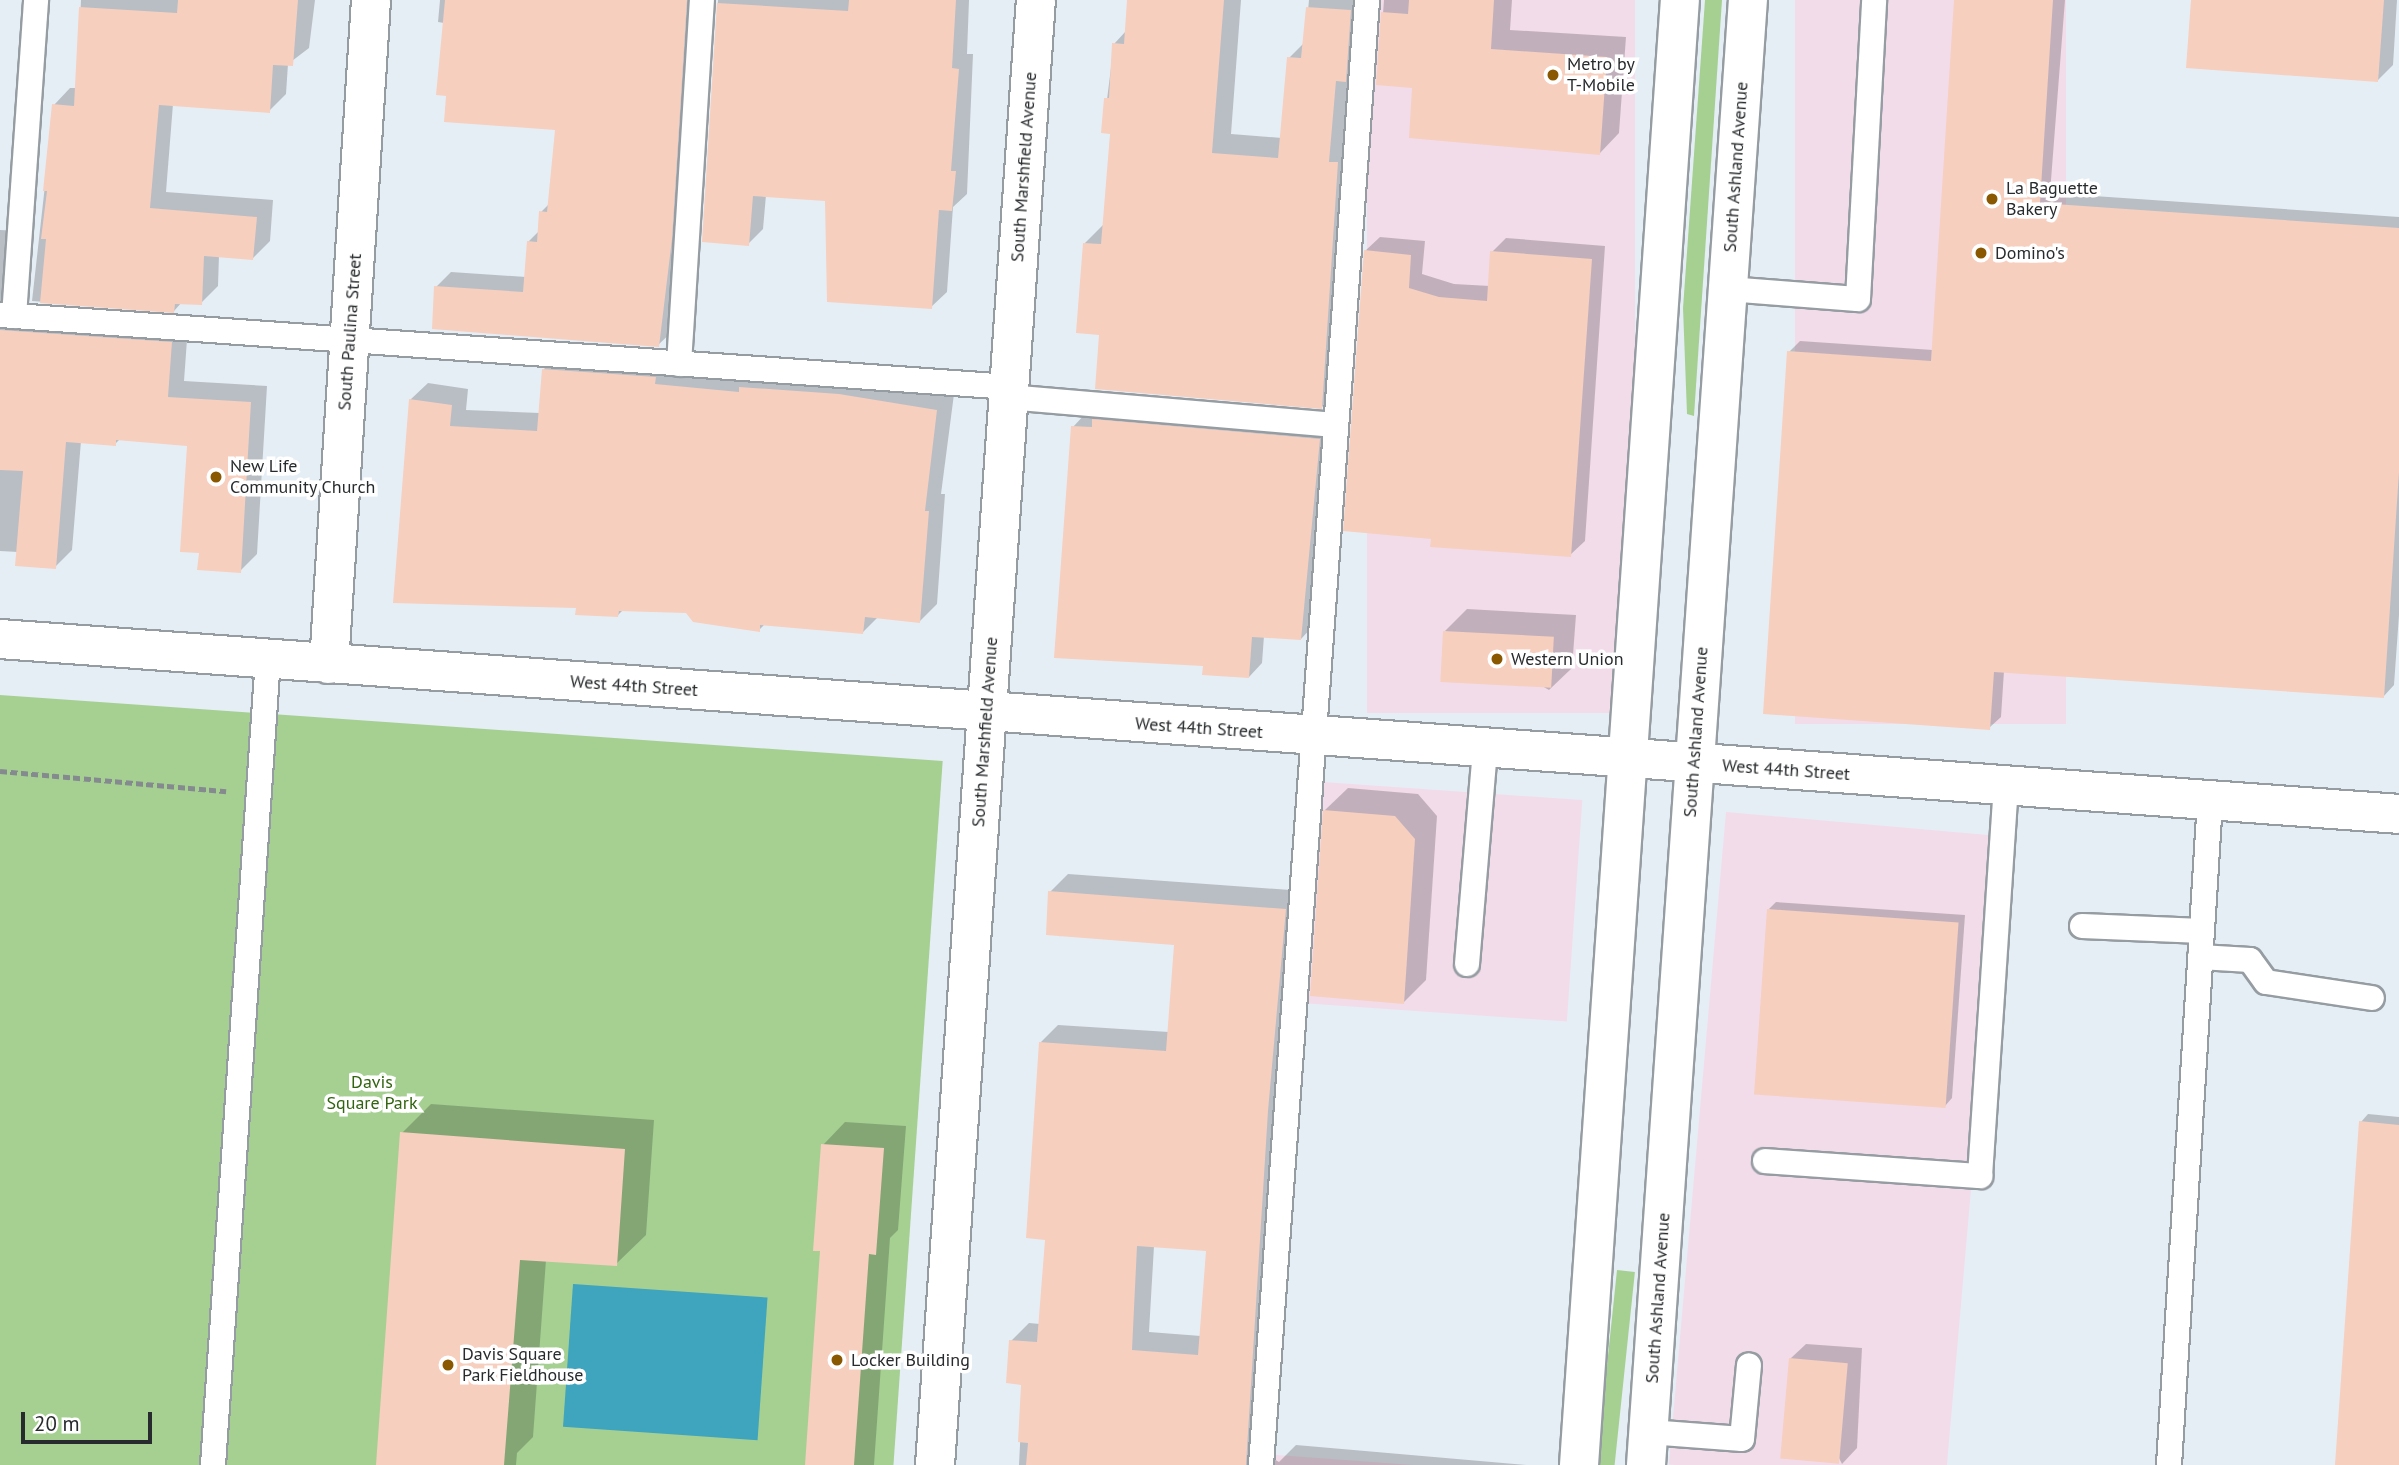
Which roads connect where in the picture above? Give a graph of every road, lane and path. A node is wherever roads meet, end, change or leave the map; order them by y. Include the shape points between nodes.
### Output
1 (36, 0) edge
2 (371, 0) edge
3 (702, 0) edge
4 (1036, 0) edge
5 (1367, 0) edge
6 (1680, 0) edge
7 (1748, 0) edge
8 (1874, 0) edge
9 (1727, 289) junction
10 (7, 316) edge
11 (350, 340) junction
12 (678, 363) junction
13 (1009, 392) junction
14 (1335, 425) junction
15 (0, 639) edge
16 (268, 659) junction
17 (329, 664) junction
18 (987, 712) junction
19 (1313, 736) junction
20 (1485, 749) junction
21 (1629, 759) junction
22 (1694, 764) junction
23 (0, 771) edge
24 (2006, 786) junction
25 (259, 794) junction
26 (2210, 801) junction
27 (2399, 814) edge
28 (2082, 926) dead end
29 (2202, 931) junction
30 (2200, 957) junction
31 (1467, 964) dead end
32 (2372, 998) dead end
33 (1765, 1161) dead end
34 (1749, 1365) dead end
35 (1648, 1449) edge
36 (213, 1465) edge
37 (935, 1465) edge
38 (1261, 1465) edge
39 (1579, 1465) edge
40 (2169, 1465) edge

1 - 10 lane
2 - 11 street, South Paulina Street
3 - 12 lane
4 - 13 street, South Marshfield Avenue
5 - 14 lane
6 - 21 street
7 - 9 street, South Ashland Avenue
8 - 9 lane via 1858,299
9 - 22 street, South Ashland Avenue
10 - 11 lane
11 - 12 lane
11 - 17 street, South Paulina Street
12 - 13 lane
13 - 14 lane
13 - 18 street, South Marshfield Avenue
14 - 19 lane
15 - 16 street, West 44th Street
16 - 17 street, West 44th Street
16 - 25 lane
17 - 18 street, West 44th Street
18 - 19 street, West 44th Street
18 - 37 street, South Marshfield Avenue
19 - 20 street, West 44th Street
19 - 38 lane
20 - 21 street, West 44th Street
20 - 31 lane
21 - 22 street, West 44th Street
21 - 39 street
22 - 24 street, West 44th Street
22 - 35 street, South Ashland Avenue
23 - 25 path
24 - 26 street, West 44th Street
24 - 33 lane via 1980,1176
25 - 36 lane
26 - 27 street, West 44th Street
26 - 29 lane
28 - 29 lane
29 - 30 lane
30 - 32 lane via 2250,960 2266,982
30 - 40 lane
34 - 35 lane via 1742,1439

